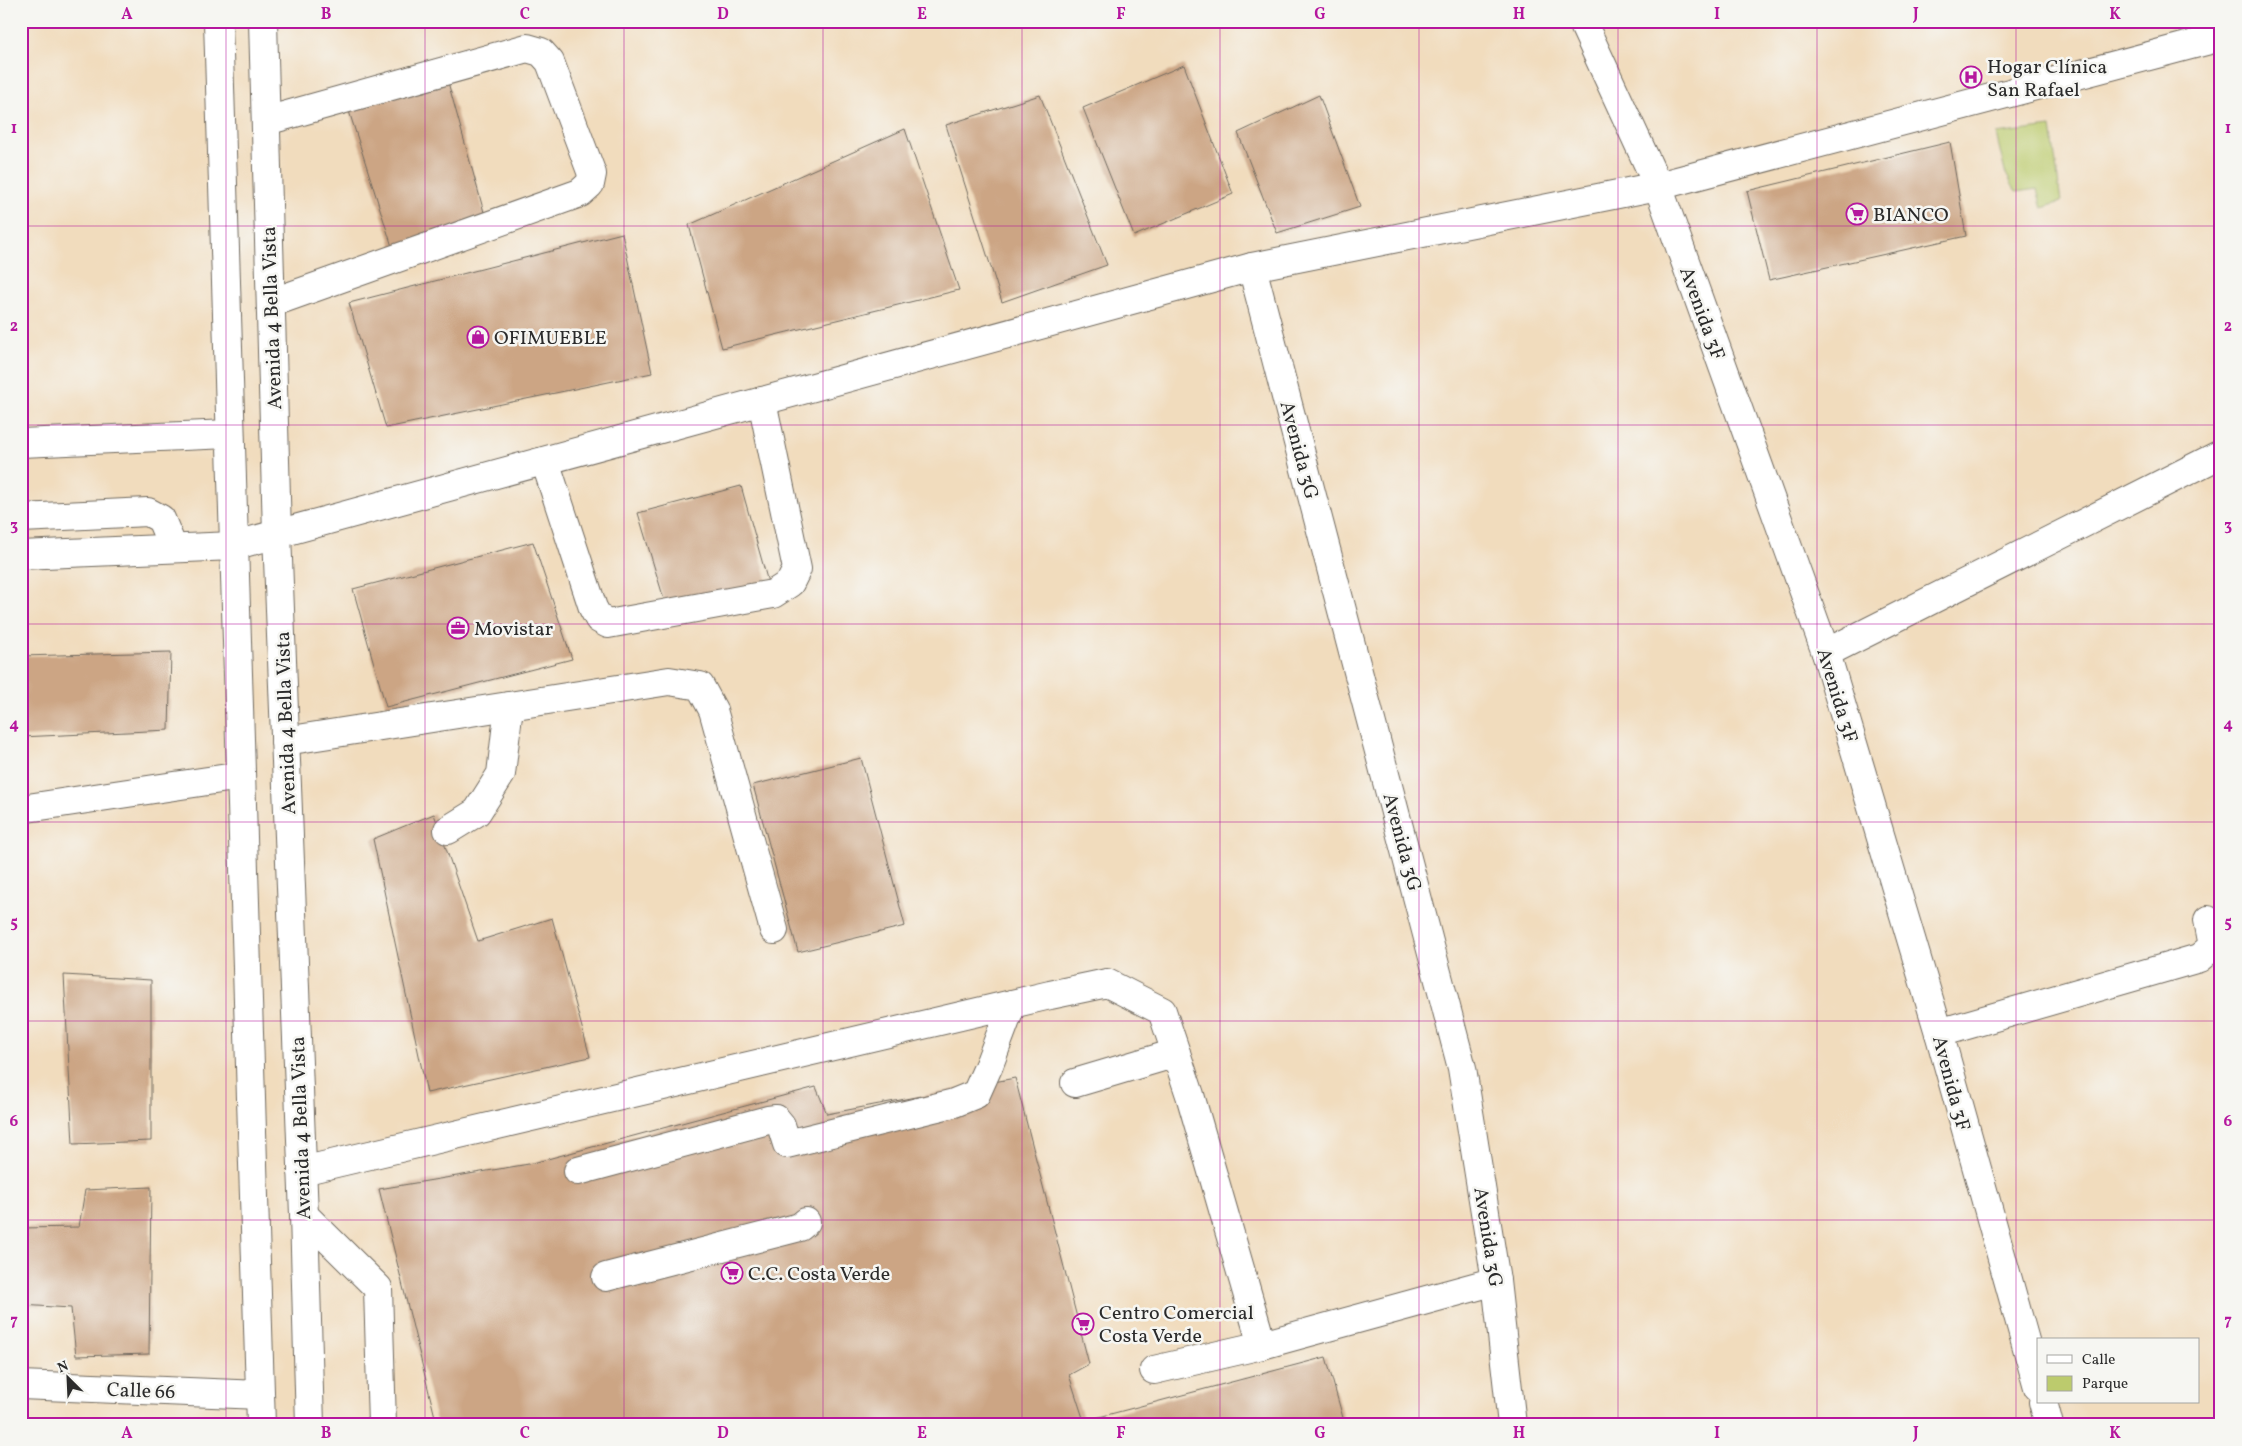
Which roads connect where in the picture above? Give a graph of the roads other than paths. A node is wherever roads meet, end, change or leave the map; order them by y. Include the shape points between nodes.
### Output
1 (218, 21) edge
2 (263, 21) edge
3 (1582, 21) edge
4 (2221, 37) edge
5 (266, 121) junction
6 (1658, 186) junction
7 (1252, 267) junction
8 (271, 303) junction
9 (762, 401) junction
10 (229, 434) junction
11 (21, 443) edge
12 (2221, 454) edge
13 (544, 461) junction
14 (21, 518) edge
15 (277, 534) junction
16 (233, 546) junction
17 (173, 548) junction
18 (21, 555) edge
19 (1826, 653) junction
20 (510, 706) junction
21 (285, 741) junction
22 (240, 776) junction
23 (21, 809) edge
24 (448, 830) dead end
25 (2208, 920) dead end
26 (774, 930) dead end
27 (1012, 1004) junction
28 (1938, 1034) junction
29 (1176, 1053) junction
30 (1075, 1083) dead end
31 (302, 1171) junction
32 (578, 1171) dead end
33 (304, 1215) junction
34 (806, 1222) dead end
35 (606, 1277) dead end
36 (1496, 1281) junction
37 (1262, 1345) junction
38 (1154, 1370) dead end
39 (2037, 1383) edge
40 (21, 1385) edge
41 (260, 1394) junction
42 (2044, 1404) edge
43 (261, 1425) edge
44 (310, 1425) edge
45 (382, 1425) edge
46 (1512, 1425) edge
47 (2049, 1425) edge

1 - 10 street
2 - 5 street, Avenida 4 Bella Vista
3 - 6 street, Avenida 3F
4 - 6 street
5 - 8 street, Avenida 4 Bella Vista
5 - 8 street via 527,48 541,52 550,62 592,174 590,184 580,193
6 - 7 street
6 - 19 street, Avenida 3F
7 - 9 street
7 - 36 street, Avenida 3G via 1462,1068
8 - 15 street, Avenida 4 Bella Vista
9 - 13 street
9 - 13 street via 797,569 790,583 773,594 608,624 598,619
10 - 11 street
10 - 16 street
12 - 19 street
13 - 15 street
14 - 17 street via 148,512 161,519
15 - 16 street
15 - 21 street, Avenida 4 Bella Vista
16 - 17 street
16 - 22 street
17 - 18 street
19 - 28 street, Avenida 3F
20 - 21 street
20 - 24 street via 501,774 477,812
20 - 26 street via 669,681 700,686 713,710
21 - 31 street, Avenida 4 Bella Vista
22 - 23 street
22 - 41 street
25 - 28 street via 2213,946 2200,958
27 - 29 street via 1108,983 1162,1011
27 - 31 street
27 - 32 street via 976,1094 954,1103 786,1144 781,1125 776,1119 768,1120
28 - 39 street, Avenida 3F
29 - 30 street
29 - 37 street
31 - 33 street, Avenida 4 Bella Vista
33 - 44 street, Avenida 4 Bella Vista
33 - 45 street via 378,1288
34 - 35 street via 800,1227
36 - 37 street
36 - 46 street, Avenida 3G
37 - 38 street
40 - 41 street, Calle 66
41 - 43 street
42 - 47 street

